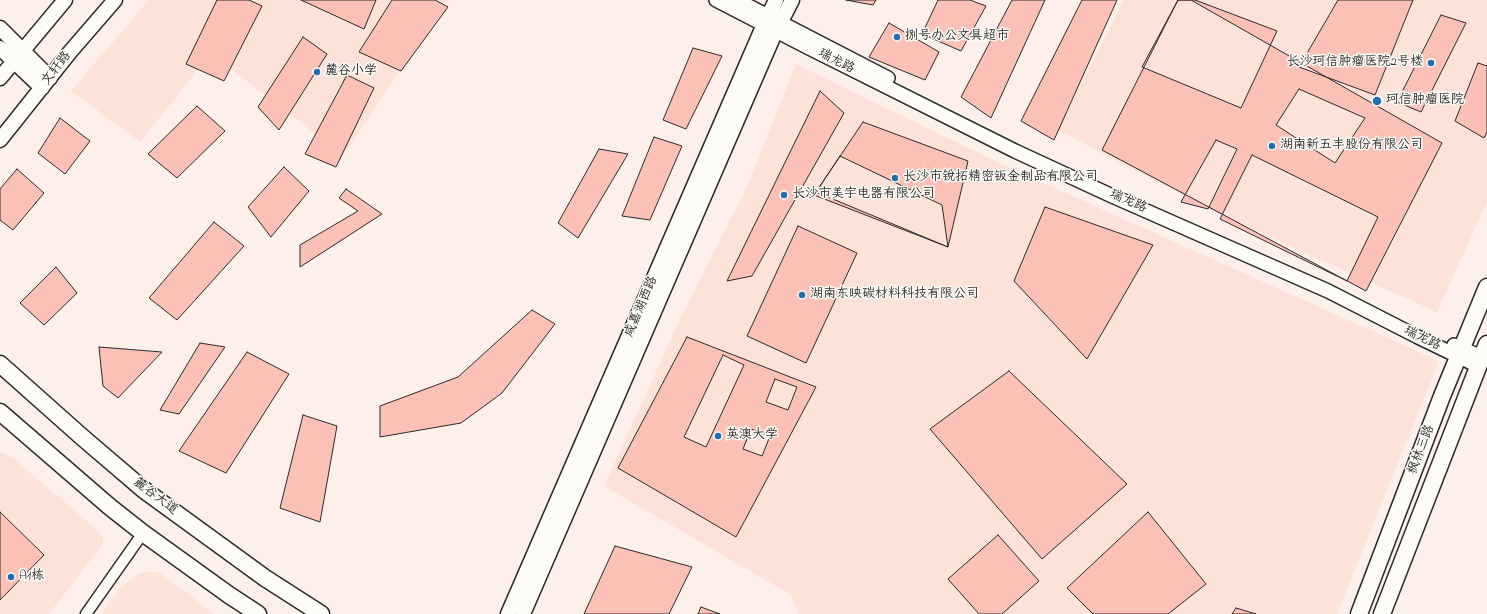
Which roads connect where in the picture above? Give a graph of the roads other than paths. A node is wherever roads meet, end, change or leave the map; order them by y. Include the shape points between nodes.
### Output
1 (64, 0) edge
2 (115, 0) edge
3 (716, 0) edge
4 (737, 0) edge
5 (776, 0) edge
6 (792, 0) edge
7 (772, 24) junction
8 (0, 28) edge
9 (0, 48) edge
10 (22, 50) junction
11 (14, 61) junction
12 (0, 78) edge
13 (46, 83) junction
14 (0, 140) edge
15 (1487, 287) edge
16 (1460, 352) junction
17 (1482, 356) edge
18 (0, 364) edge
19 (0, 412) edge
20 (143, 533) junction
21 (86, 614) edge
22 (258, 614) edge
23 (321, 614) edge
24 (508, 614) edge
25 (523, 614) edge
26 (1359, 614) edge
27 (1382, 614) edge

1 - 10 main road
2 - 13 main road, 文轩路
3 - 7 street, 瑞龙路
4 - 7 street, 瑞龙路
5 - 7 main road, 咸嘉湖西路
6 - 7 main road, 咸嘉湖西路
7 - 16 street, 瑞龙路 via 1114,187 1331,282
7 - 24 main road, 咸嘉湖西路
7 - 25 main road, 咸嘉湖西路
8 - 10 main road
9 - 11 main road
10 - 11 main road
10 - 13 main road
11 - 12 main road
11 - 13 main road
13 - 14 main road, 文轩路
15 - 16 main road, 枫林三路
16 - 17 street, 瑞龙路
16 - 26 main road, 枫林三路
17 - 27 main road, 枫林三路
18 - 23 main road, 麓谷大道 via 144,490 265,578
19 - 20 main road
20 - 21 street
20 - 22 main road

